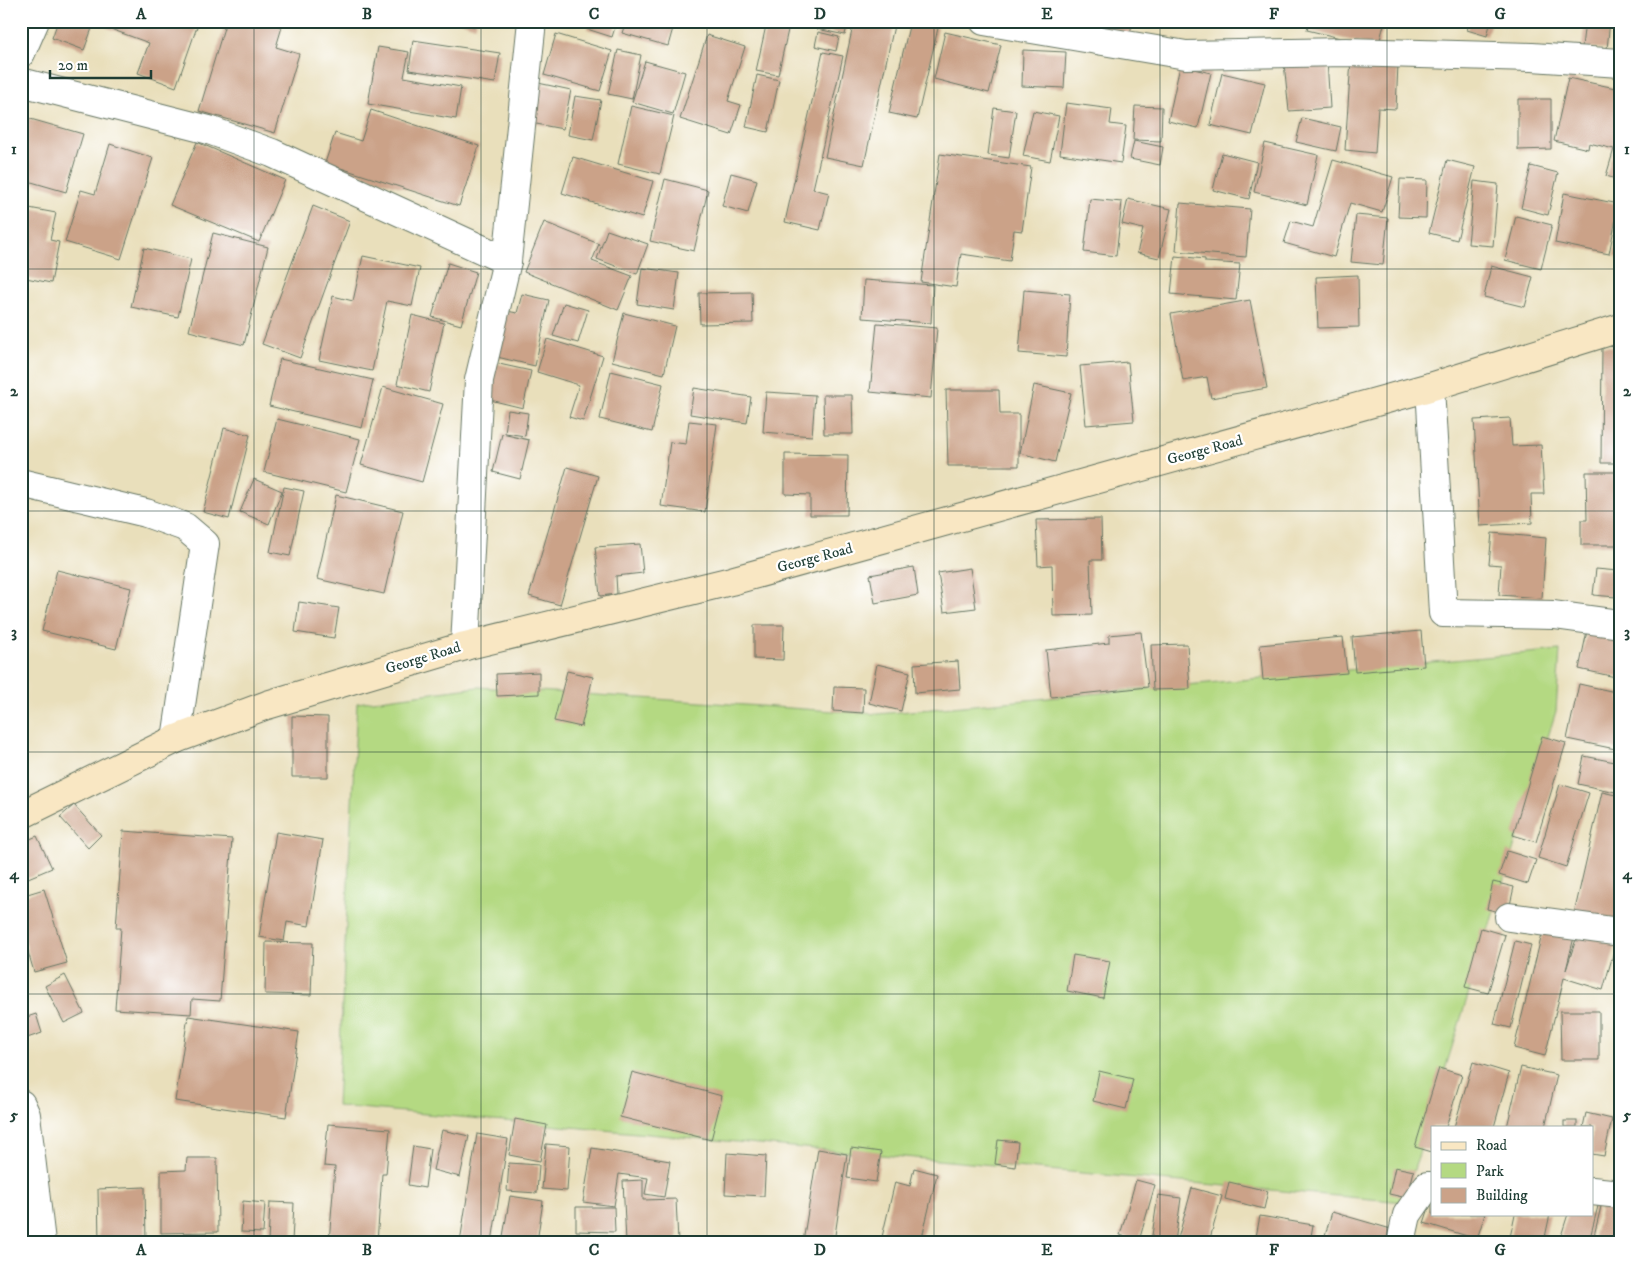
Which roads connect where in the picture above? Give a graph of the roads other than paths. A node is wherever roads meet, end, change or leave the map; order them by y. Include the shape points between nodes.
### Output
1 (35, 21) edge
2 (532, 21) edge
3 (984, 21) edge
4 (21, 53) edge
5 (1620, 63) edge
6 (21, 82) edge
7 (507, 261) junction
8 (1620, 328) edge
9 (1430, 387) junction
10 (21, 483) edge
11 (1620, 624) edge
12 (466, 646) junction
13 (176, 739) junction
14 (21, 815) edge
15 (1509, 916) dead end
16 (1620, 932) edge
17 (21, 1104) edge
18 (1431, 1186) edge
19 (1594, 1191) edge
20 (1620, 1194) edge
21 (42, 1242) edge
22 (1401, 1242) edge

1 - 4 street
2 - 7 street
3 - 5 street via 1186,55 1346,52
6 - 7 street via 218,133 272,153
7 - 12 street via 479,380
8 - 9 main road, George Road
9 - 11 street via 1442,614 1554,615
9 - 12 main road, George Road via 731,581
10 - 13 street via 146,513 185,527 205,544
12 - 13 main road, George Road via 267,705
13 - 14 main road, George Road
15 - 16 street
17 - 21 street via 26,1115
18 - 22 street via 1427,1186 1407,1215
19 - 20 street

